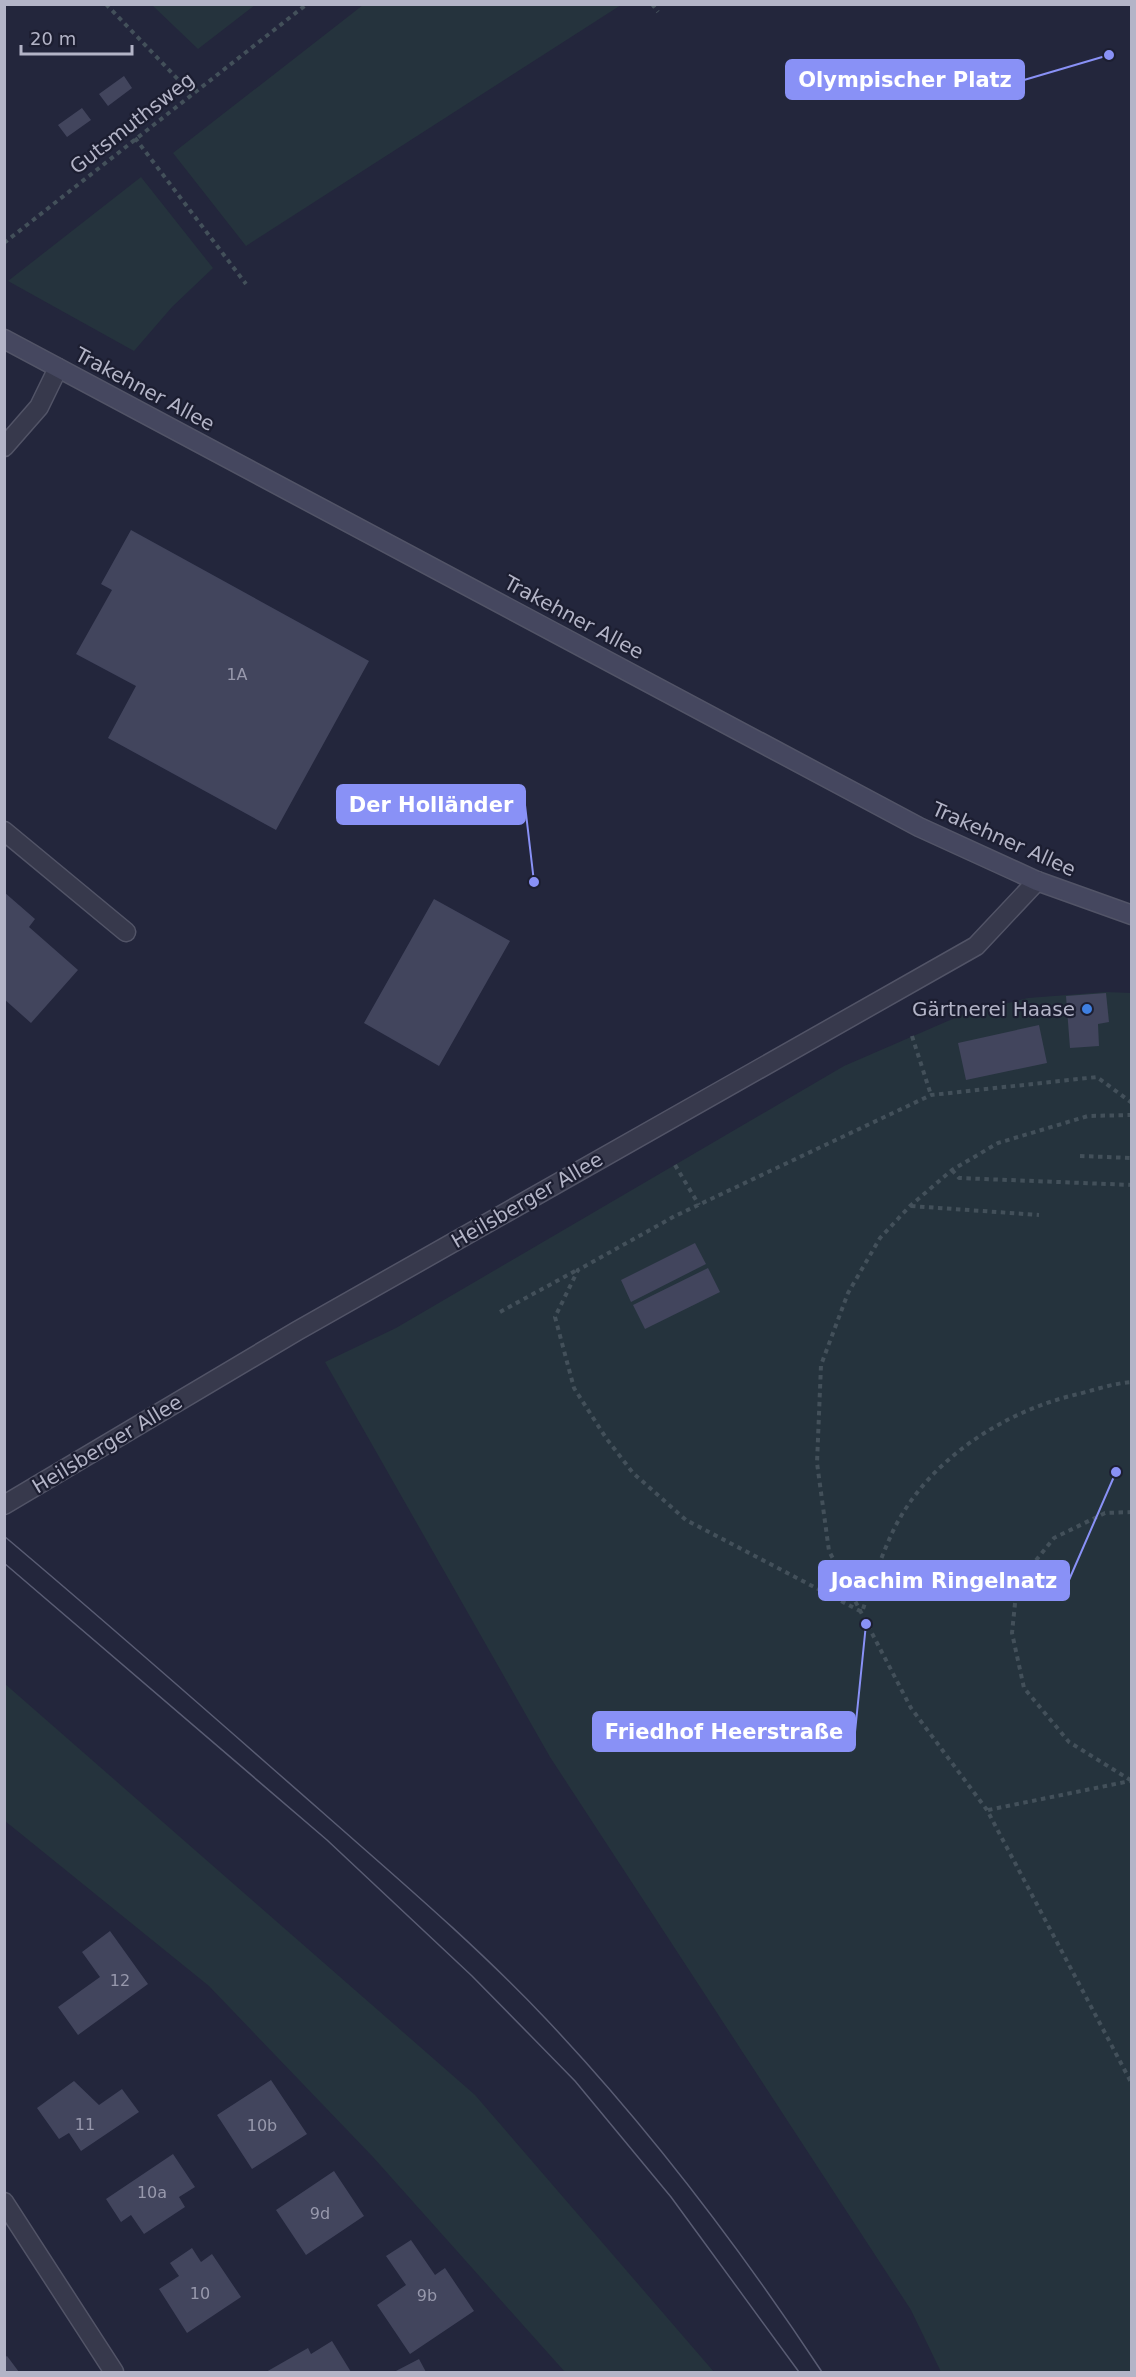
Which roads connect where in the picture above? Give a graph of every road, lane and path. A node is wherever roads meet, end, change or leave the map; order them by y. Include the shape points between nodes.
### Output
1 (106, 4) edge
2 (307, 4) edge
3 (652, 4) edge
4 (658, 12) dead end
5 (192, 94) junction
6 (135, 138) junction
7 (4, 243) edge
8 (246, 284) dead end
9 (4, 339) edge
10 (58, 368) junction
11 (4, 447) edge
12 (4, 831) edge
13 (1037, 881) junction
14 (1131, 915) edge
15 (126, 932) dead end
16 (912, 1036) dead end
17 (931, 1095) junction
18 (1131, 1102) edge
19 (1131, 1115) edge
20 (1080, 1156) dead end
21 (1131, 1158) edge
22 (675, 1165) dead end
23 (952, 1170) junction
24 (1131, 1185) edge
25 (699, 1205) junction
26 (910, 1206) junction
27 (1039, 1215) dead end
28 (578, 1270) junction
29 (500, 1312) dead end
30 (1131, 1382) edge
31 (4, 1505) edge
32 (1131, 1512) edge
33 (862, 1612) junction
34 (1131, 1781) edge
35 (987, 1810) junction
36 (1131, 2084) edge
37 (4, 2202) edge
38 (114, 2373) edge

1 - 5 path
2 - 5 path, Gutsmuthsweg
3 - 4 path
5 - 6 path, Gutsmuthsweg
6 - 7 path, Gutsmuthsweg
6 - 8 path
9 - 10 main road, Trakehner Allee
10 - 11 street via 39,407
10 - 13 main road, Trakehner Allee via 909,821
12 - 15 street
13 - 14 main road, Trakehner Allee
13 - 31 street, Heilsberger Allee via 976,946 297,1331
16 - 17 path
17 - 18 path via 1097,1077
17 - 25 path
19 - 23 path via 1088,1116 998,1143
20 - 21 path
22 - 25 path
23 - 24 path via 959,1178
23 - 26 path
25 - 28 path
26 - 27 path
26 - 33 path via 880,1238 848,1293 821,1365 817,1463 829,1551
28 - 29 path
28 - 33 path via 555,1317 574,1388 633,1473 686,1520
30 - 33 path via 1051,1401 959,1449 919,1491 894,1529
32 - 34 path via 1105,1513 1054,1538 1017,1584 1012,1633 1024,1688 1070,1742
33 - 35 path via 911,1708
34 - 35 path
35 - 36 path
37 - 38 street

